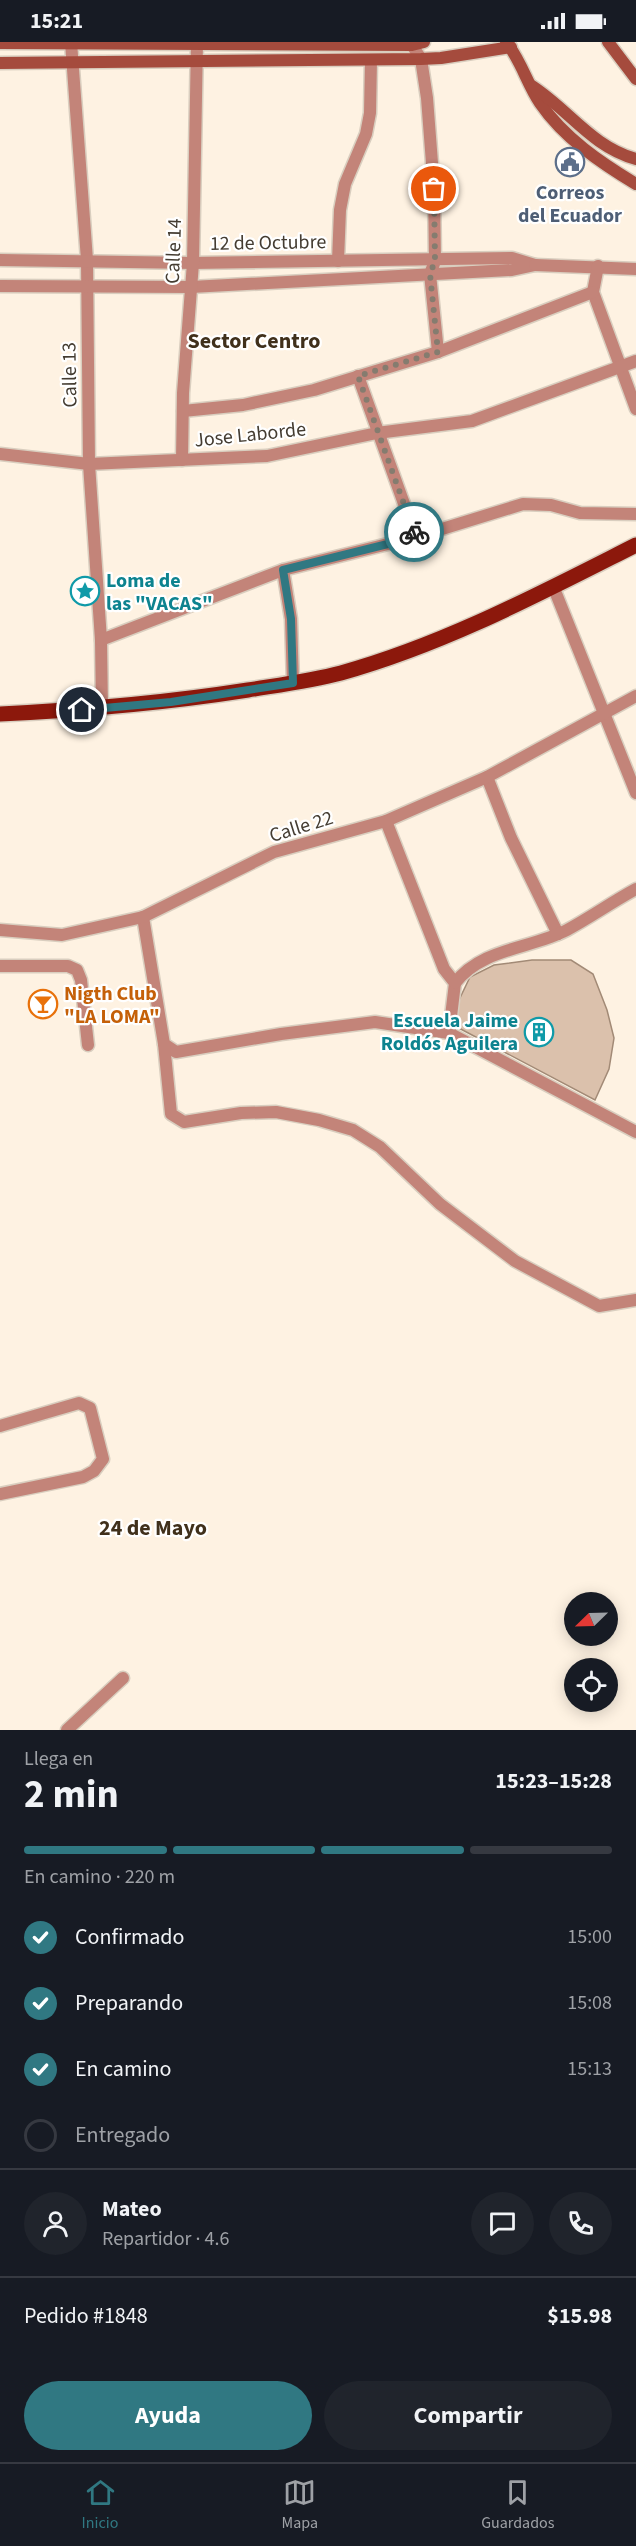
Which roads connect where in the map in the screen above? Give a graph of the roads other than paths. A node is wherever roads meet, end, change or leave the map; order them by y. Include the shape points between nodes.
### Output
1 (608, 42) edge
2 (71, 43) edge
3 (197, 43) edge
4 (418, 43) edge
5 (0, 44) edge
6 (508, 45) edge
7 (421, 59) junction
8 (371, 60) junction
9 (0, 63) edge
10 (72, 63) junction
11 (198, 63) junction
12 (636, 79) edge
13 (531, 86) junction
14 (636, 159) edge
15 (636, 184) edge
16 (0, 260) edge
17 (87, 260) junction
18 (338, 261) junction
19 (435, 261) junction
20 (193, 263) junction
21 (535, 265) junction
22 (598, 266) junction
23 (635, 267) edge
24 (430, 274) junction
25 (0, 286) edge
26 (87, 286) junction
27 (192, 287) junction
28 (593, 292) junction
29 (438, 352) junction
30 (636, 361) edge
31 (621, 367) junction
32 (358, 376) junction
33 (636, 409) edge
34 (183, 411) junction
35 (377, 433) junction
36 (0, 454) edge
37 (182, 460) junction
38 (90, 464) junction
39 (636, 514) edge
40 (416, 537) junction
41 (636, 539) edge
42 (636, 546) edge
43 (614, 556) junction
44 (283, 570) junction
45 (553, 586) junction
46 (101, 640) junction
47 (293, 683) junction
48 (636, 696) edge
49 (102, 709) junction
50 (0, 714) edge
51 (603, 715) junction
52 (487, 777) junction
53 (636, 793) edge
54 (386, 822) junction
55 (636, 889) edge
56 (143, 917) junction
57 (0, 930) edge
58 (558, 934) junction
59 (0, 966) edge
60 (454, 983) junction
61 (449, 1033) junction
62 (164, 1044) junction
63 (88, 1045) dead end
64 (636, 1132) edge
65 (636, 1300) edge
66 (0, 1426) edge
67 (0, 1494) edge
68 (123, 1677) dead end
69 (67, 1730) edge

1 - 12 street
2 - 3 street
2 - 5 street
2 - 10 street, Calle 13
3 - 4 street
3 - 11 street, Calle 14
4 - 7 street
6 - 7 street via 469,55
6 - 13 street
7 - 8 street
7 - 19 street via 434,189
8 - 11 street
8 - 18 street via 370,113 361,148 345,184
9 - 10 street
10 - 11 street
10 - 17 street, Calle 13
11 - 20 street, Calle 14
13 - 14 street via 612,151
13 - 15 street via 540,103 578,143
16 - 17 street, 12 de Octubre
17 - 20 street, 12 de Octubre
17 - 26 street, Calle 13
18 - 19 street, 12 de Octubre
18 - 20 street, 12 de Octubre
19 - 21 street, 12 de Octubre via 512,258
19 - 24 street
20 - 27 street, Calle 14
21 - 22 street, 12 de Octubre
21 - 24 street, 12 de Octubre via 512,270
22 - 23 street, 12 de Octubre
22 - 28 street
24 - 27 street, 12 de Octubre
24 - 29 street
25 - 26 street, 12 de Octubre
26 - 27 street, 12 de Octubre
26 - 38 street, Calle 13
27 - 34 street, Calle 14
28 - 29 street
28 - 31 street
29 - 32 street
30 - 31 street, Jose Laborde
31 - 33 street
31 - 35 street, Jose Laborde via 472,421
32 - 34 street via 243,405
32 - 35 street
34 - 37 street, Calle 14
35 - 37 street, Jose Laborde via 267,456
35 - 40 street
36 - 38 street, Jose Laborde
37 - 38 street, Jose Laborde
38 - 46 street, Calle 13
39 - 40 street via 580,513 550,504 523,504
40 - 44 street
41 - 43 street
42 - 43 main road
43 - 45 main road
44 - 46 street
44 - 47 street via 291,619
45 - 47 main road via 413,649 341,673
45 - 51 street
46 - 49 street, Calle 13
47 - 49 main road
48 - 51 street, Calle 22
49 - 50 main road
51 - 52 street, Calle 22
51 - 53 street
52 - 54 street, Calle 22
52 - 58 street via 511,838
54 - 56 street, Calle 22 via 274,852
54 - 60 street via 444,969
55 - 58 street
56 - 57 street, Calle 22 via 62,936
56 - 62 street
58 - 60 street via 491,956 465,969
59 - 63 street via 68,966 77,970
60 - 61 street
61 - 62 street via 375,1022 183,1052
61 - 64 street
62 - 65 street via 171,1114 184,1122 276,1112 353,1130 380,1147 440,1204 515,1261 599,1306
66 - 67 street via 79,1402 90,1408 103,1459 83,1477
68 - 69 street

